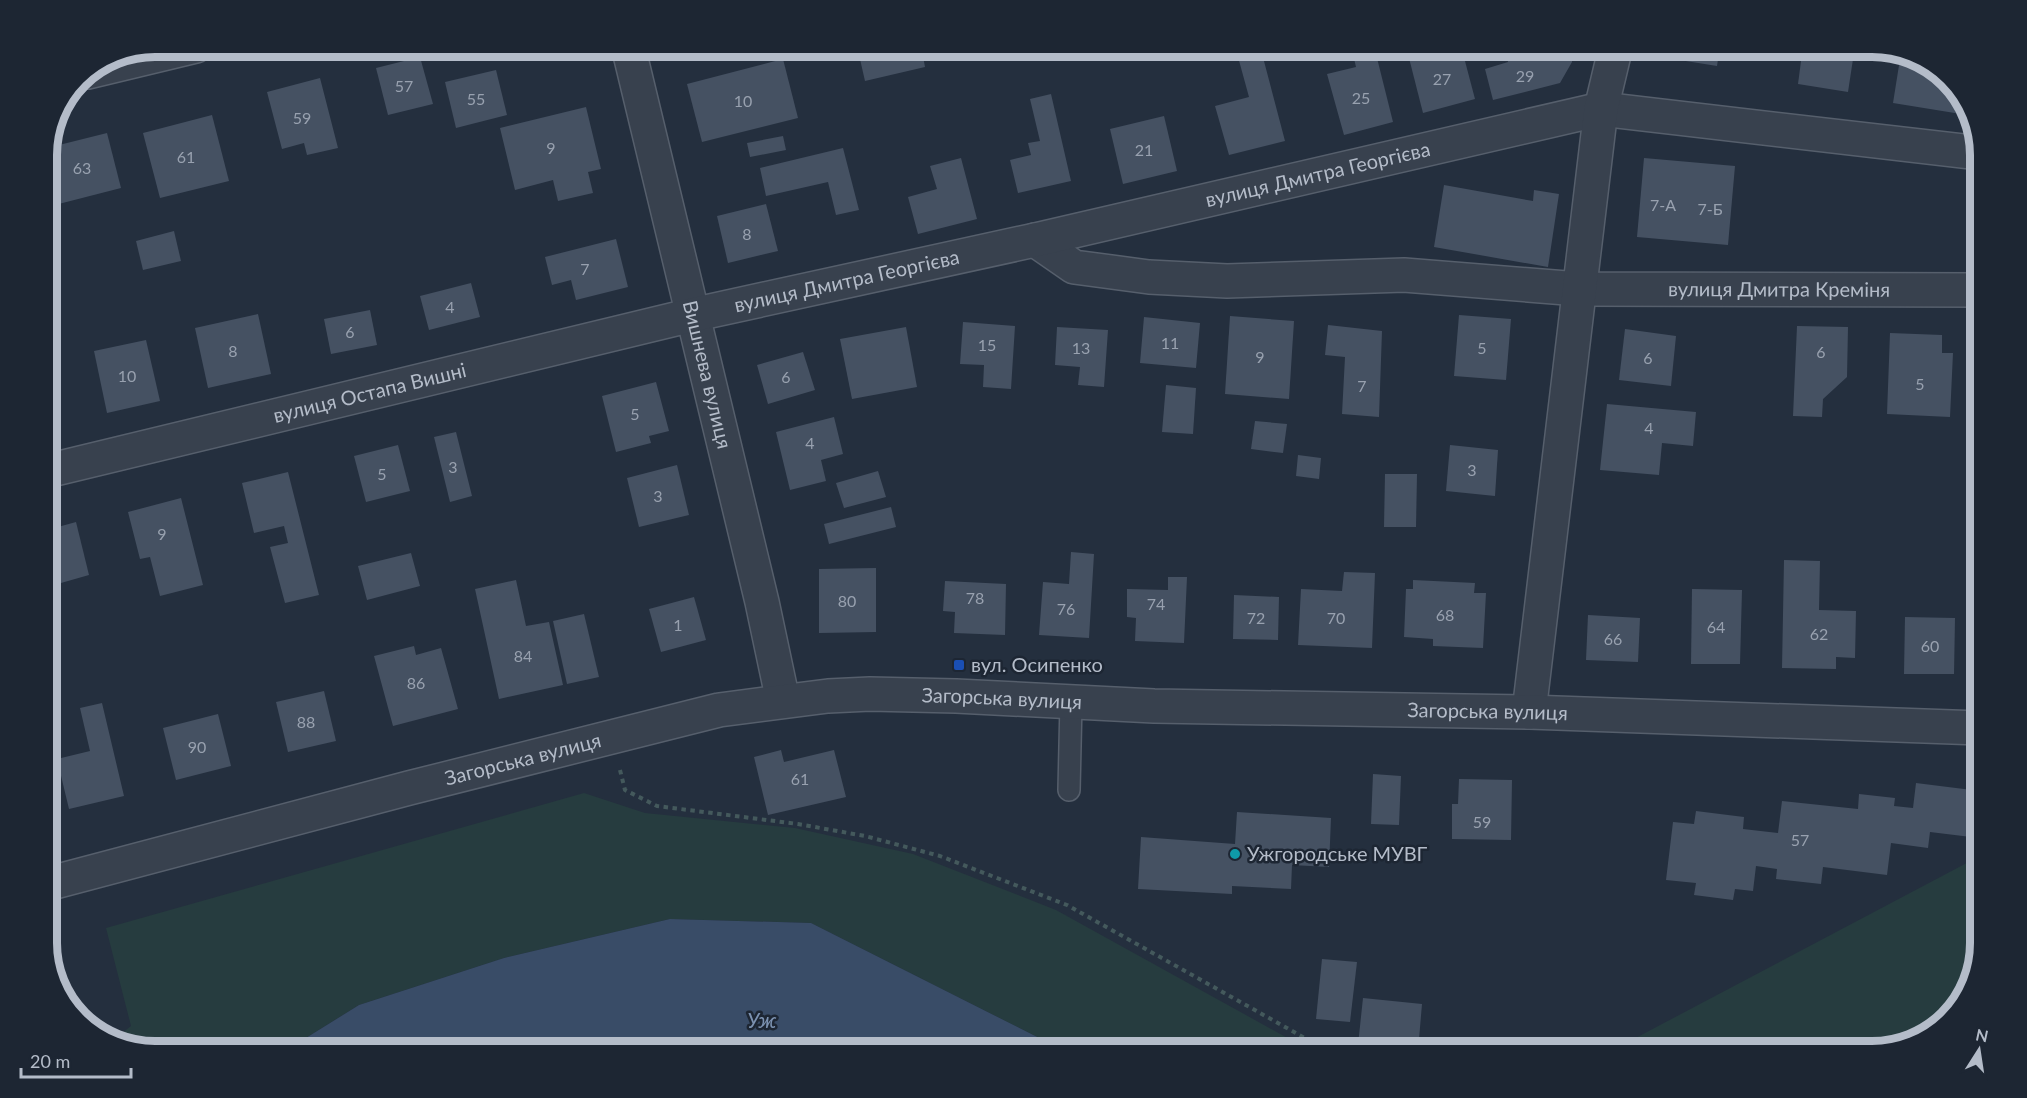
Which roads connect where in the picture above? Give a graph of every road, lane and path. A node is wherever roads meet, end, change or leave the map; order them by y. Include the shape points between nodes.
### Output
1 (631, 57) edge
2 (1613, 57) edge
3 (147, 58) edge
4 (118, 65) edge
5 (1601, 110) junction
6 (1970, 152) edge
7 (1035, 240) junction
8 (1579, 289) junction
9 (1970, 290) edge
10 (692, 315) junction
11 (57, 469) edge
12 (783, 701) junction
13 (1071, 702) junction
14 (1529, 712) junction
15 (1970, 728) edge
16 (612, 737) junction
17 (1069, 790) dead end
18 (57, 881) edge
19 (1308, 1041) edge

1 - 10 street, Вишнева вулиця
2 - 5 street
3 - 4 street
5 - 6 street
5 - 7 street, вулиця Дмитра Георгієва
5 - 8 street
7 - 8 street via 1074,267 1149,277 1227,281 1404,275
7 - 10 street, вулиця Дмитра Георгієва
8 - 9 street, вулиця Дмитра Креміня
8 - 14 street
10 - 11 street, вулиця Остапа Вишні
10 - 12 street, Вишнева вулиця
12 - 13 street, Загорська вулиця via 870,694
12 - 16 street, Загорська вулиця via 719,710
13 - 14 street, Загорська вулиця
13 - 17 lane
14 - 15 street, Загорська вулиця
16 - 18 street, Загорська вулиця
16 - 19 path via 625,790 657,806 809,826 940,856 1067,905

